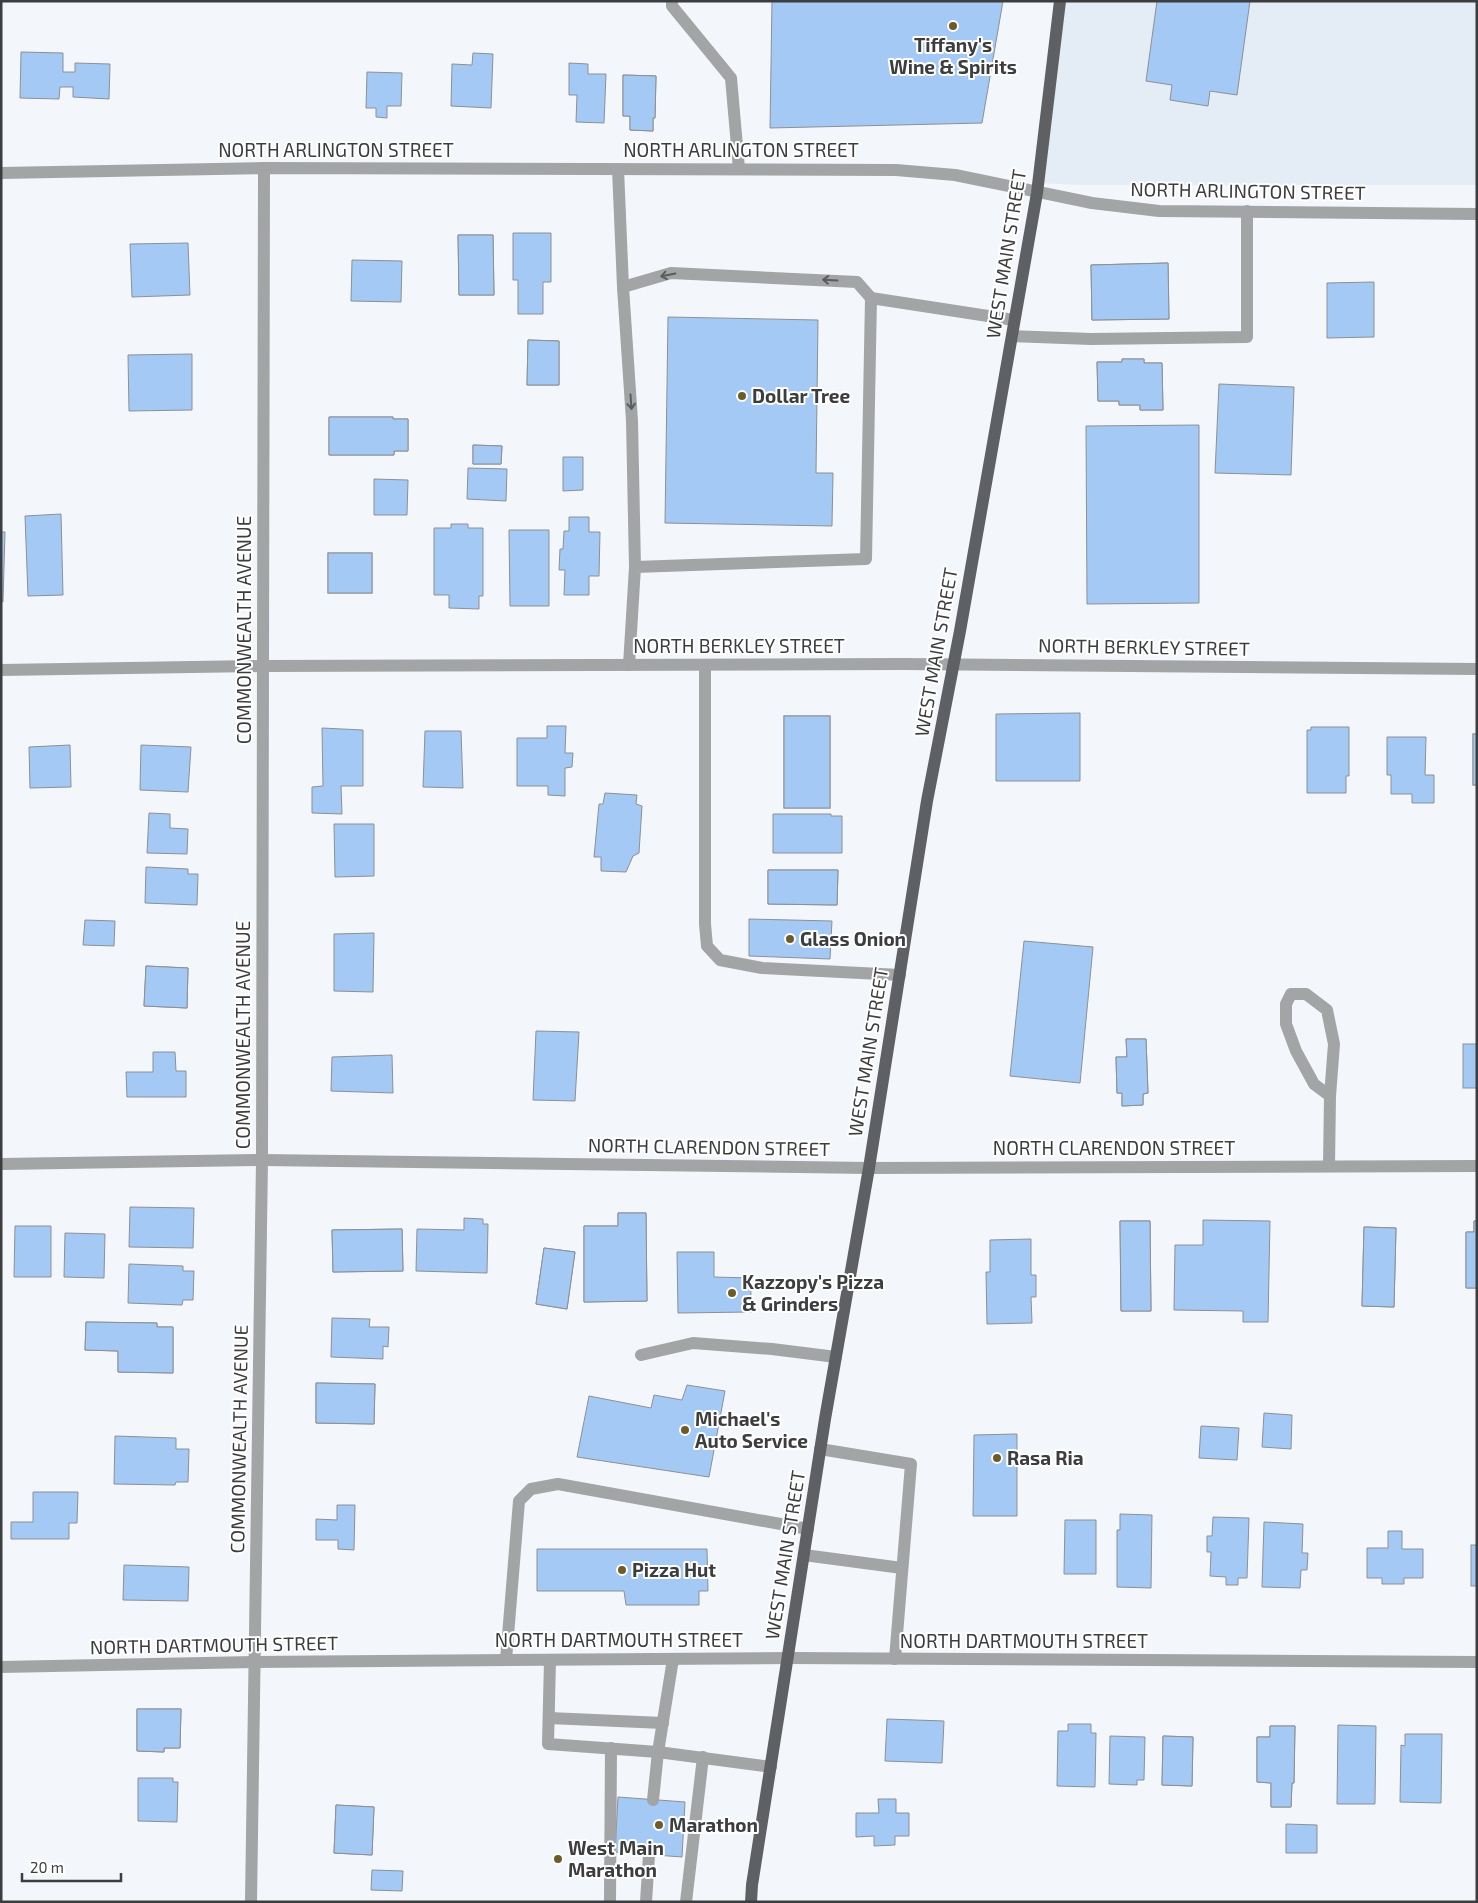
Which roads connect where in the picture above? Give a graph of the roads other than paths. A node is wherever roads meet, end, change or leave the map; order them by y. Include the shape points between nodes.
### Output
1 (672, 1) edge
2 (1060, 1) edge
3 (264, 168) junction
4 (618, 169) junction
5 (739, 169) junction
6 (1, 173) edge
7 (1037, 193) junction
8 (1248, 211) junction
9 (1477, 214) edge
10 (623, 287) junction
11 (871, 298) junction
12 (1014, 320) junction
13 (1012, 336) junction
14 (635, 567) junction
15 (954, 664) junction
16 (629, 665) junction
17 (704, 665) junction
18 (263, 666) junction
19 (1477, 669) edge
20 (1, 670) edge
21 (900, 975) junction
22 (1330, 1096) junction
23 (262, 1160) junction
24 (1, 1164) edge
25 (1329, 1166) junction
26 (1477, 1166) edge
27 (869, 1168) junction
28 (641, 1355) dead end
29 (836, 1357) junction
30 (820, 1449) junction
31 (808, 1529) junction
32 (804, 1555) junction
33 (902, 1568) junction
34 (788, 1658) junction
35 (673, 1659) junction
36 (895, 1659) junction
37 (506, 1660) junction
38 (550, 1660) junction
39 (255, 1662) junction
40 (1477, 1662) edge
41 (1, 1667) edge
42 (549, 1718) junction
43 (663, 1723) junction
44 (611, 1748) junction
45 (658, 1752) junction
46 (704, 1757) junction
47 (771, 1767) junction
48 (653, 1800) dead end
49 (649, 1855) dead end
50 (251, 1902) edge
51 (610, 1902) edge
52 (646, 1902) edge
53 (686, 1902) edge
54 (750, 1902) edge

1 - 5 street via 672,6 731,78
2 - 7 main road, WEST MAIN STREET
3 - 4 street, NORTH ARLINGTON STREET
3 - 6 street, NORTH ARLINGTON STREET
3 - 18 street, COMMONWEALTH AVENUE
4 - 5 street, NORTH ARLINGTON STREET
4 - 10 street
5 - 7 street, NORTH ARLINGTON STREET via 896,170 955,174
7 - 8 street, NORTH ARLINGTON STREET via 1159,211
7 - 12 main road, WEST MAIN STREET
8 - 9 street, NORTH ARLINGTON STREET
8 - 13 street via 1248,337 1091,339
11 -> 10 street via 858,282 671,273
10 -> 14 street via 632,421
11 - 12 street
11 - 14 street via 866,559
12 - 13 main road, WEST MAIN STREET
13 - 15 main road, WEST MAIN STREET
14 - 16 street
15 - 17 street, NORTH BERKLEY STREET
15 - 19 street, NORTH BERKLEY STREET
15 - 21 main road, WEST MAIN STREET via 927,802
16 - 17 street, NORTH BERKLEY STREET
16 - 18 street, NORTH BERKLEY STREET
17 - 21 street via 704,924 707,946 720,960 762,968
18 - 20 street, NORTH BERKLEY STREET
18 - 23 street, COMMONWEALTH AVENUE
21 - 27 main road, WEST MAIN STREET
22 - 22 street via 1334,1044 1327,1010 1306,994 1291,994 1286,1004 1286,1024 1296,1051 1314,1084
22 - 25 street
23 - 24 street, NORTH CLARENDON STREET
23 - 27 street, NORTH CLARENDON STREET
23 - 39 street, COMMONWEALTH AVENUE
25 - 26 street, NORTH CLARENDON STREET
25 - 27 street, NORTH CLARENDON STREET
27 - 29 main road, WEST MAIN STREET
28 - 29 street via 693,1343
29 - 30 main road, WEST MAIN STREET
30 - 31 main road, WEST MAIN STREET
30 - 33 street via 911,1464
31 - 32 main road, WEST MAIN STREET
31 - 37 street via 558,1484 531,1489 519,1501
32 - 33 street
32 - 34 main road, WEST MAIN STREET
33 - 36 street
34 - 35 street, NORTH DARTMOUTH STREET
34 - 36 street, NORTH DARTMOUTH STREET
34 - 47 main road, WEST MAIN STREET
35 - 38 street, NORTH DARTMOUTH STREET
35 - 43 street
36 - 40 street, NORTH DARTMOUTH STREET
37 - 38 street, NORTH DARTMOUTH STREET
37 - 39 street, NORTH DARTMOUTH STREET
38 - 42 street
39 - 41 street, NORTH DARTMOUTH STREET
39 - 50 street, COMMONWEALTH AVENUE
42 - 43 street
42 - 44 street via 548,1744
43 - 45 street
44 - 45 street
44 - 51 street
45 - 46 street
45 - 48 street
46 - 47 street
46 - 53 street
47 - 54 main road, WEST MAIN STREET
49 - 52 street

